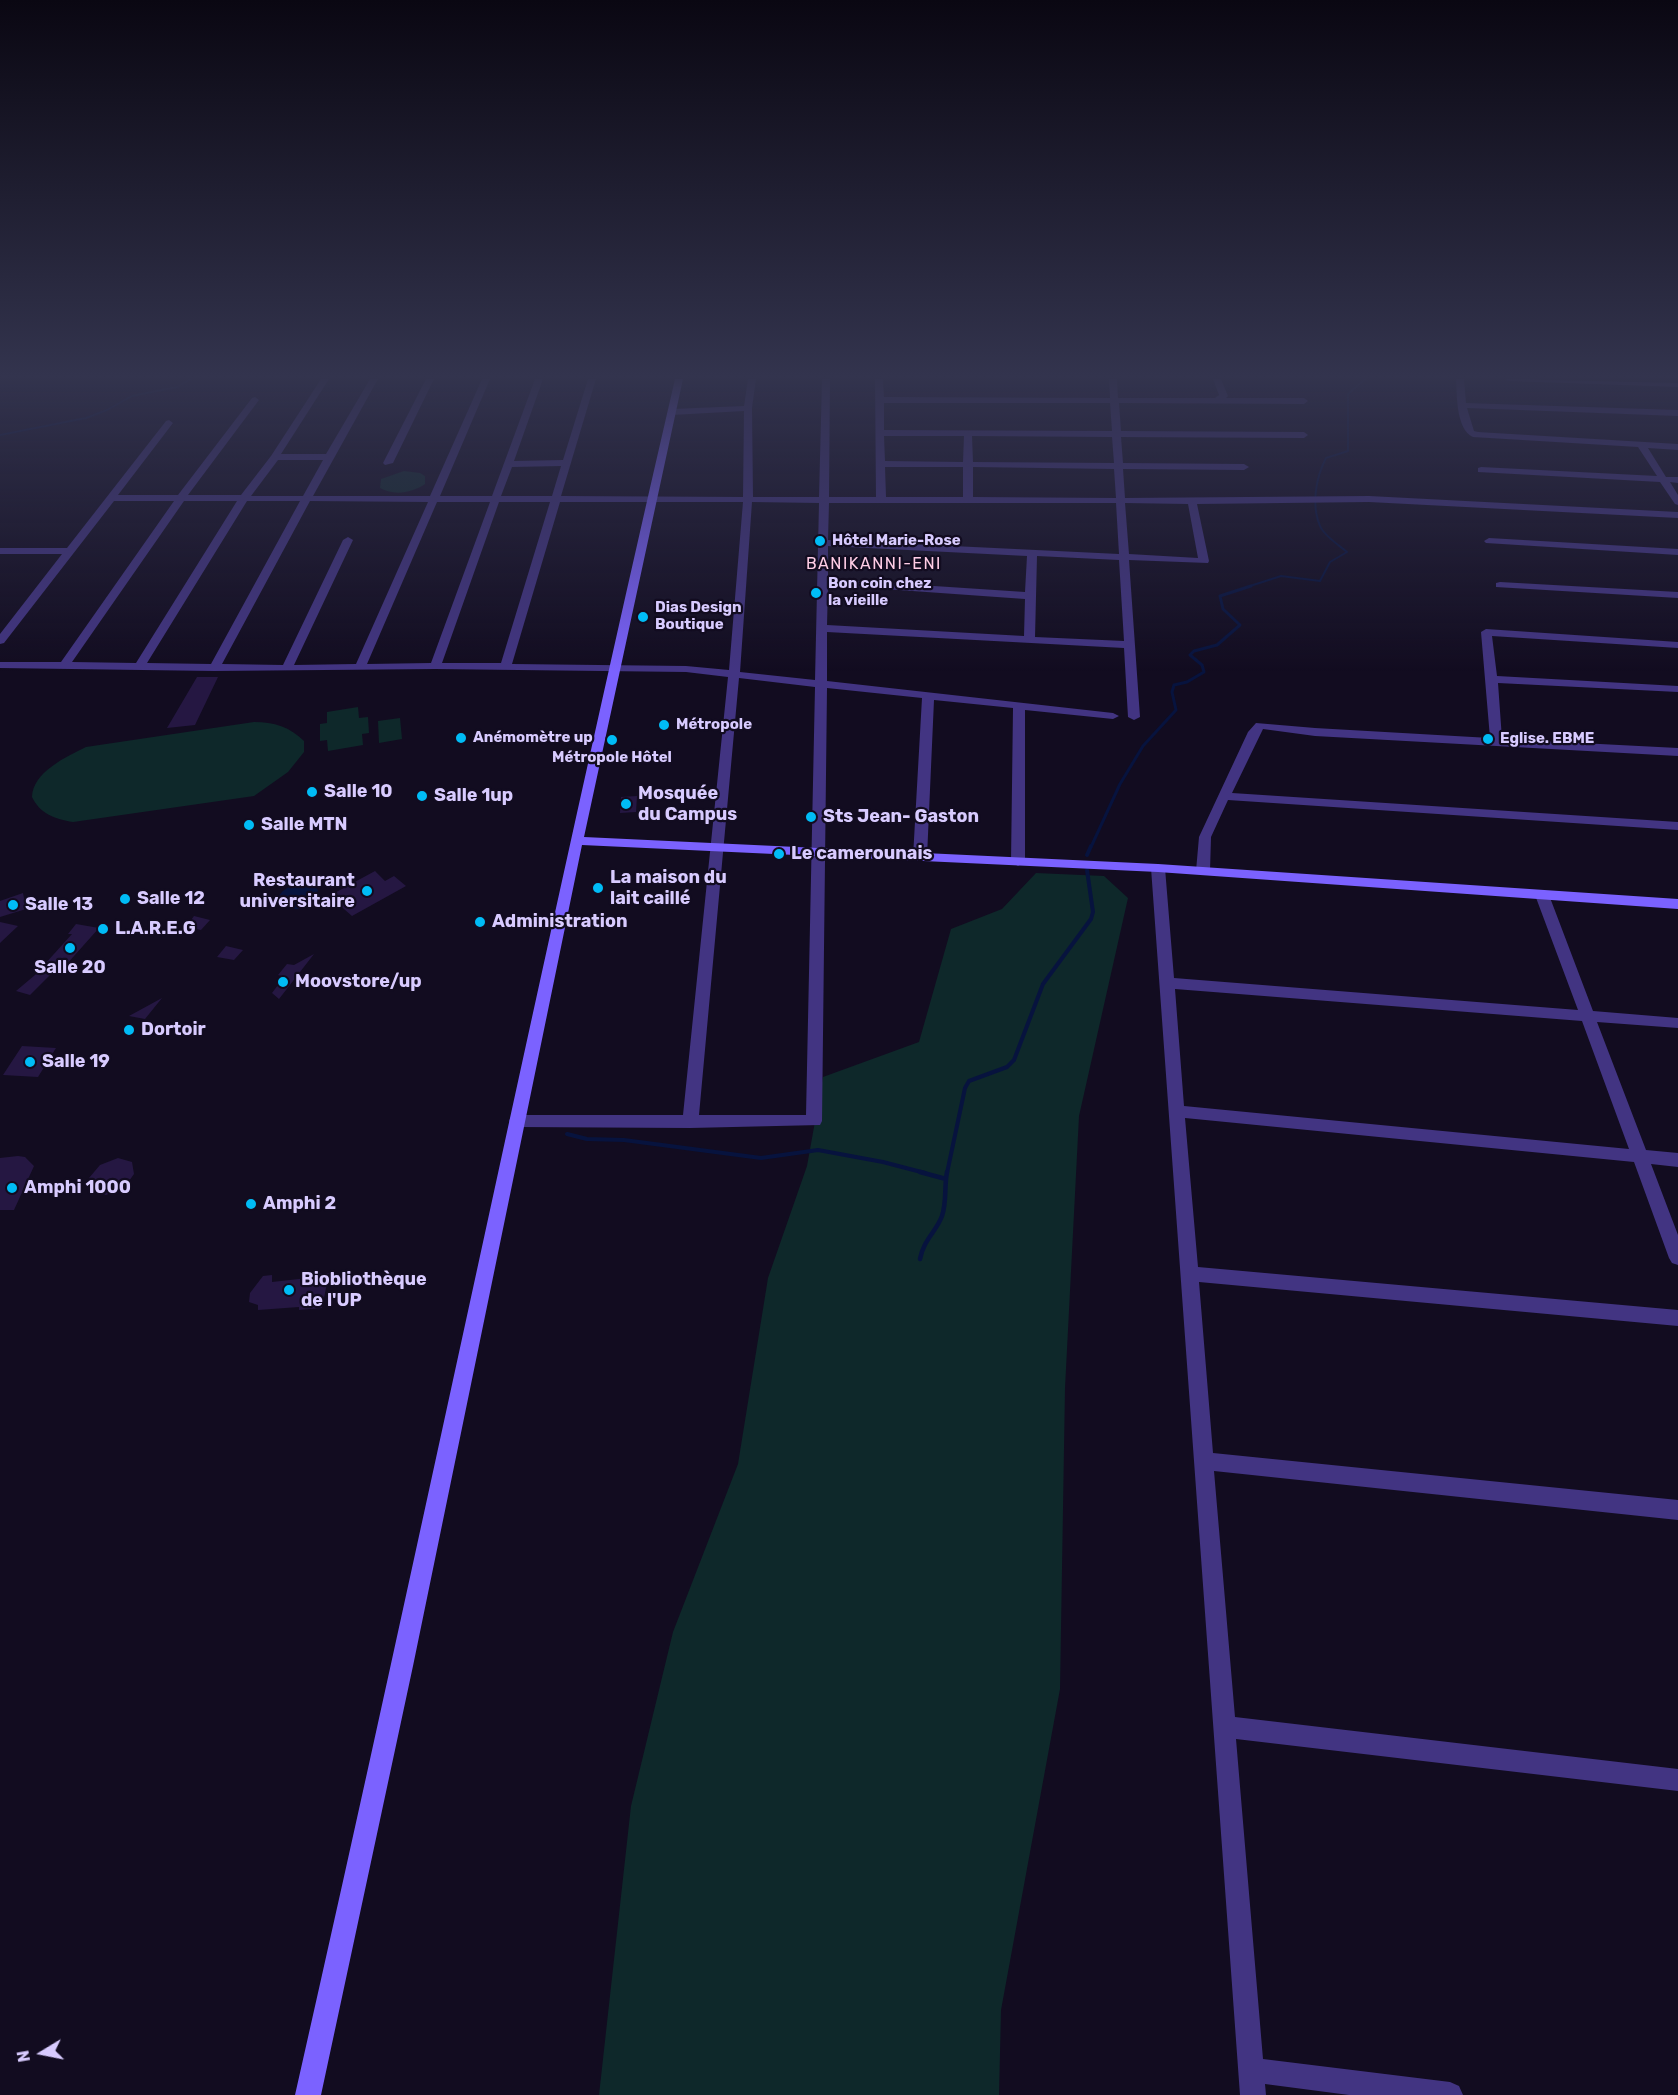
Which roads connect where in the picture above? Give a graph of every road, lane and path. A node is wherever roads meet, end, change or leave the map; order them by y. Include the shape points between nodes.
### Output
1 (127, 477) edge
2 (197, 477) edge
3 (260, 477) edge
4 (319, 477) edge
5 (444, 477) edge
6 (503, 477) edge
7 (562, 477) edge
8 (657, 477) edge
9 (747, 477) edge
10 (824, 477) edge
11 (882, 477) edge
12 (968, 477) edge
13 (1119, 477) edge
14 (1618, 477) edge
15 (1663, 479) junction
16 (1678, 480) edge
17 (111, 498) junction
18 (181, 498) junction
19 (244, 498) junction
20 (308, 499) junction
21 (434, 499) junction
22 (652, 499) junction
23 (747, 499) junction
24 (824, 499) junction
25 (495, 500) junction
26 (555, 500) junction
27 (881, 500) junction
28 (968, 500) junction
29 (1120, 500) junction
30 (1192, 500) junction
31 (1678, 502) edge
32 (1678, 515) edge
33 (348, 540) dead end
34 (1489, 541) dead end
35 (823, 543) junction
36 (0, 551) edge
37 (70, 551) junction
38 (1678, 552) edge
39 (1032, 553) junction
40 (1124, 557) junction
41 (822, 582) junction
42 (1500, 585) dead end
43 (1031, 596) junction
44 (1678, 596) edge
45 (821, 628) junction
46 (1029, 639) junction
47 (0, 641) edge
48 (1130, 645) junction
49 (1678, 645) edge
50 (0, 665) edge
51 (65, 665) junction
52 (140, 665) junction
53 (435, 666) junction
54 (360, 667) junction
55 (505, 667) junction
56 (615, 667) junction
57 (214, 668) junction
58 (287, 668) junction
59 (734, 675) junction
60 (1492, 679) junction
61 (820, 684) junction
62 (1678, 689) edge
63 (928, 696) junction
64 (1018, 706) junction
65 (1113, 716) dead end
66 (1134, 717) dead end
67 (1496, 742) junction
68 (1678, 752) edge
69 (1223, 796) junction
70 (1678, 826) edge
71 (576, 840) junction
72 (717, 847) junction
73 (818, 852) junction
74 (920, 857) junction
75 (1018, 862) junction
76 (1158, 868) junction
77 (1203, 871) junction
78 (1542, 895) junction
79 (1678, 904) edge
80 (1167, 983) junction
81 (1587, 1016) junction
82 (1678, 1023) edge
83 (1177, 1111) junction
84 (517, 1121) junction
85 (690, 1122) junction
86 (1640, 1157) junction
87 (1678, 1160) edge
88 (1678, 1258) edge
89 (1190, 1274) junction
90 (1678, 1318) edge
91 (1204, 1461) junction
92 (1678, 1510) edge
93 (1224, 1727) junction
94 (1678, 1780) edge
95 (1251, 2070) junction
96 (308, 2095) edge
97 (1253, 2095) edge
98 (1450, 2095) edge

1 - 17 street
2 - 18 street
3 - 19 street
4 - 20 street
5 - 21 street
6 - 25 street
7 - 26 street
8 - 22 street
9 - 23 street
10 - 24 street
11 - 27 street
12 - 28 street
13 - 29 street
14 - 15 street
15 - 16 street
15 - 31 street
17 - 18 street
17 - 37 street
18 - 19 street
18 - 51 street
19 - 20 street
19 - 52 street
20 - 21 street
20 - 57 street
21 - 25 street
21 - 54 street
22 - 23 street
22 - 26 street
22 - 56 street
23 - 24 street
23 - 59 street
24 - 27 street
24 - 35 street
25 - 26 street
25 - 53 street
26 - 55 street
27 - 28 street
28 - 29 street
29 - 30 street
29 - 40 street
30 - 32 street via 1370,499
30 - 40 street via 1204,561
33 - 58 street
34 - 38 street
35 - 39 street
35 - 41 street
36 - 37 street
37 - 47 street
39 - 40 street
39 - 43 street
40 - 48 street
41 - 43 street
41 - 45 street
42 - 44 street
43 - 46 street
45 - 46 street
45 - 61 street
46 - 48 street
48 - 66 street
49 - 60 street via 1486,632
50 - 51 street
51 - 52 street
52 - 57 street
53 - 54 street
53 - 55 street
54 - 58 street
55 - 56 street
56 - 59 street
56 - 71 street
57 - 58 street
59 - 61 street
59 - 72 street
60 - 62 street
60 - 67 street
61 - 63 street
61 - 73 street
63 - 64 street
63 - 74 street
64 - 65 street
64 - 75 street
67 - 68 street
67 - 69 street via 1260,725
69 - 70 street
69 - 77 street via 1204,837
71 - 72 street
71 - 84 street
72 - 73 street
72 - 85 street
73 - 74 street
73 - 85 street via 814,1121
74 - 75 street
75 - 76 street
76 - 77 street
76 - 80 street
77 - 78 street
78 - 79 street
78 - 81 street
80 - 81 street
80 - 83 street
81 - 82 street
81 - 86 street
83 - 86 street
83 - 89 street
84 - 85 street
84 - 96 street
86 - 87 street
86 - 88 street
89 - 90 street
89 - 91 street
91 - 92 street
91 - 93 street
93 - 94 street
93 - 95 street
95 - 97 street
95 - 98 street

